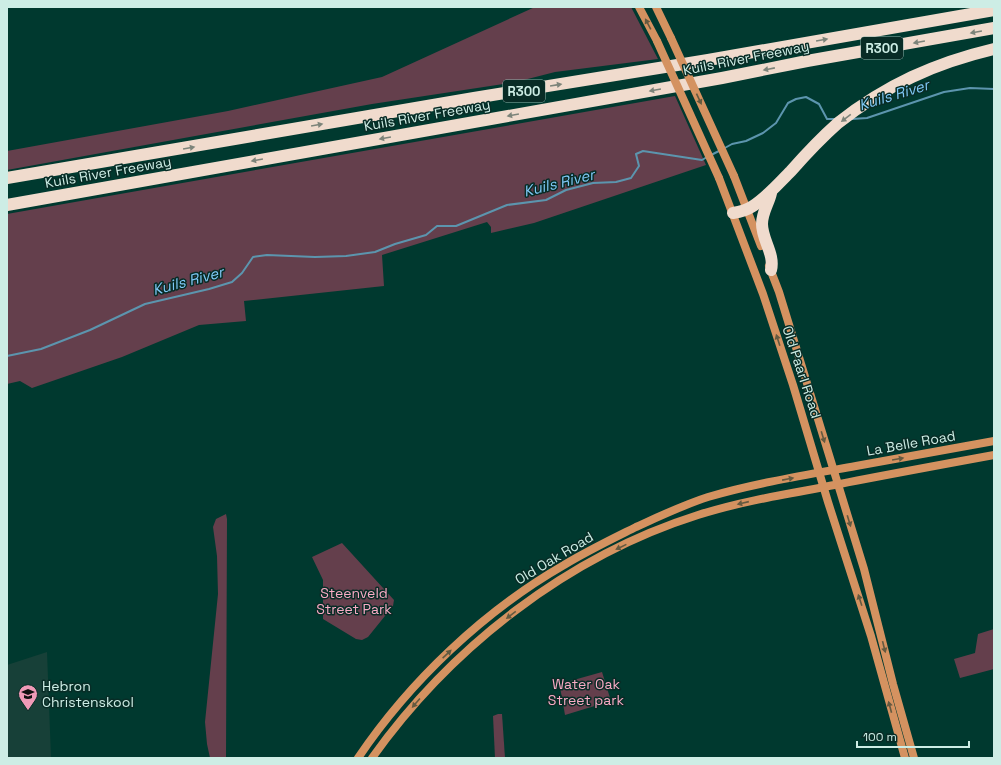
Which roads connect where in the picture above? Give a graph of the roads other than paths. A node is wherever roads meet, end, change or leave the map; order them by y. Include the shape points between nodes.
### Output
1 (639, 7) edge
2 (656, 7) edge
3 (994, 10) edge
4 (994, 28) edge
5 (994, 49) edge
6 (7, 178) edge
7 (771, 192) junction
8 (7, 205) edge
9 (748, 210) junction
10 (733, 213) junction
11 (771, 270) junction
12 (994, 441) edge
13 (994, 455) edge
14 (833, 470) junction
15 (819, 473) junction
16 (838, 484) junction
17 (824, 487) junction
18 (358, 758) edge
19 (372, 758) edge
20 (905, 758) edge
21 (914, 758) edge

10 -> 1 main road, Old Paarl Road, bridge via 657,41
2 -> 9 main road, Old Paarl Road, bridge
6 -> 3 highway, Kuils River Freeway / R300
4 -> 8 highway, Kuils River Freeway / R300
5 -> 7 highway via 932,68 890,87 838,124 813,146
7 - 9 highway
7 - 11 highway via 762,223 771,257
9 - 10 highway
9 - 11 main road, Old Paarl Road
15 -> 10 main road, Old Paarl Road via 763,294
11 -> 14 main road, Old Paarl Road
14 -> 12 main road, La Belle Road
13 - 16 main road, La Belle Road
14 - 15 main road, La Belle Road
14 - 16 main road, Old Paarl Road
15 - 17 main road, Old Paarl Road
18 -> 15 main road, Old Oak Road via 429,671 482,623 563,565 681,506 723,493
16 - 17 main road, La Belle Road
16 -> 21 main road, Old Paarl Road via 864,569
17 -> 19 main road, Old Oak Road via 742,503 697,515 637,539 576,570 492,629 461,656 419,699
20 -> 17 main road, Old Paarl Road via 871,636

